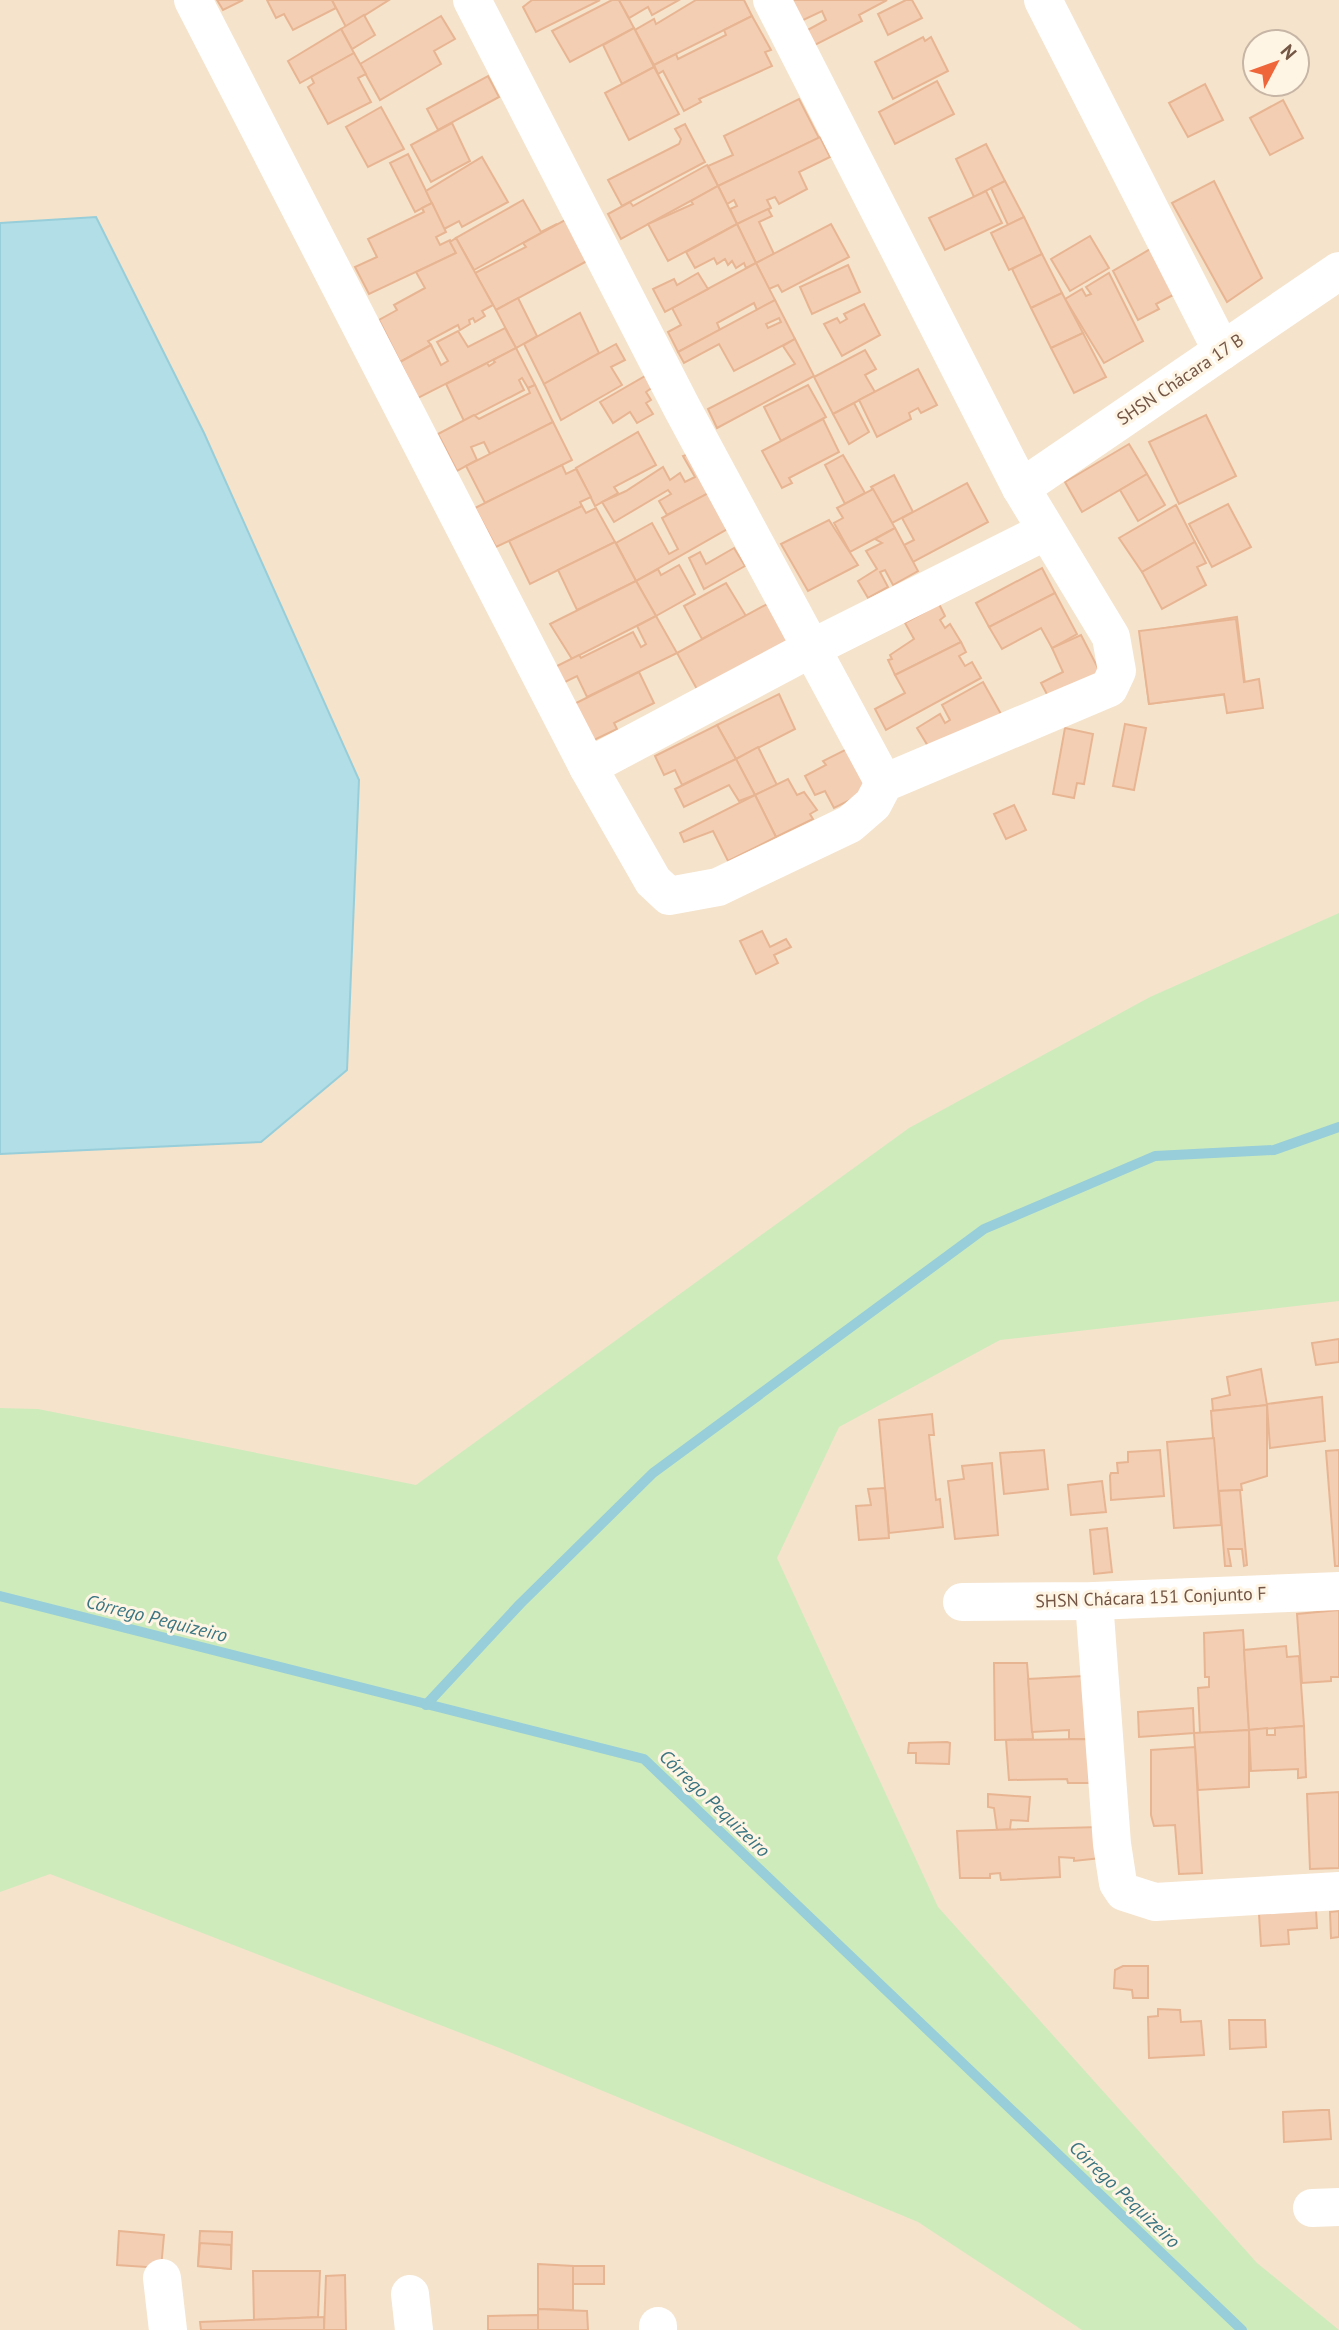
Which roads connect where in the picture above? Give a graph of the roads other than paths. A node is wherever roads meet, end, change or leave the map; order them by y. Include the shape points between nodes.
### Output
1 (193, 0) edge
2 (472, 0) edge
3 (772, 0) edge
4 (1043, 0) edge
5 (1339, 271) edge
6 (1222, 351) junction
7 (1021, 488) junction
8 (1046, 531) junction
9 (810, 649) junction
10 (589, 767) junction
11 (884, 783) junction
12 (1339, 1591) edge
13 (1094, 1601) junction
14 (962, 1602) dead end
15 (1339, 1891) edge
16 (162, 2278) dead end
17 (168, 2330) edge

1 - 10 street
2 - 9 street
3 - 7 street
4 - 6 street
5 - 6 street, SHSN Chácara 17 B
6 - 7 street, SHSN Chácara 17 B
7 - 8 street
8 - 9 street
8 - 11 street via 1111,637 1116,671 1109,688
9 - 10 street
9 - 11 street
10 - 11 street via 653,881 669,896 718,887 850,824 873,804
12 - 13 street, SHSN Chácara 151 Conjunto F
13 - 14 street, SHSN Chácara 151 Conjunto F
13 - 15 street via 1112,1844 1118,1884 1124,1892 1154,1902
16 - 17 street

